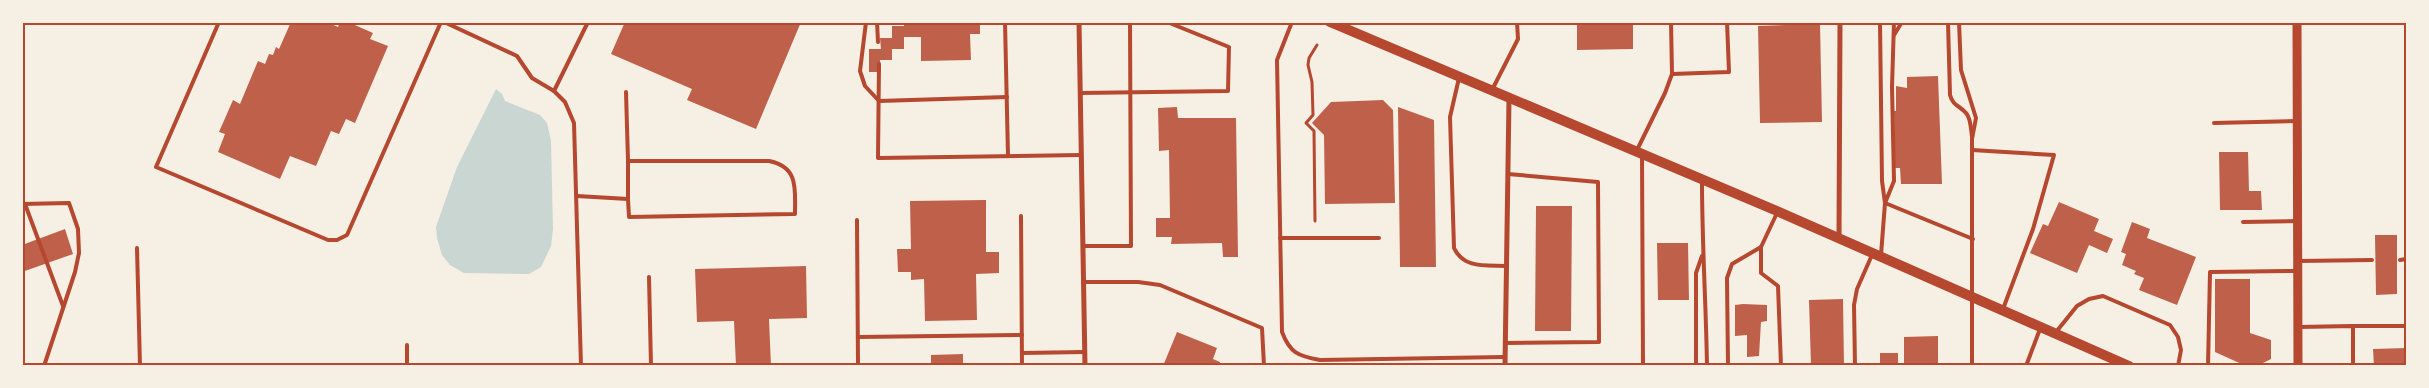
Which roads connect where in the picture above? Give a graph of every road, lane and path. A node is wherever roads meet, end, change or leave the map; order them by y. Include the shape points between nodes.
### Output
1 (219, 22) edge
2 (442, 22) edge
3 (588, 22) edge
4 (866, 22) edge
5 (878, 22) edge
6 (1005, 22) edge
7 (1079, 22) edge
8 (1130, 22) edge
9 (1167, 22) edge
10 (1292, 22) edge
11 (1518, 22) edge
12 (1671, 22) edge
13 (1727, 22) edge
14 (1840, 22) edge
15 (1880, 22) edge
16 (1894, 22) edge
17 (1902, 22) edge
18 (1959, 22) edge
19 (2297, 22) edge
20 (1337, 24) edge
21 (1947, 24) edge
22 (1893, 36) junction
23 (878, 42) dead end
24 (1317, 45) dead end
25 (879, 64) dead end
26 (1672, 74) junction
27 (1460, 76) junction
28 (1492, 90) junction
29 (554, 91) junction
30 (626, 92) dead end
31 (1080, 93) junction
32 (1130, 93) junction
33 (1007, 97) junction
34 (1509, 98) junction
35 (879, 101) junction
36 (2297, 121) junction
37 (2214, 123) dead end
38 (1972, 139) junction
39 (1972, 150) junction
40 (1639, 153) junction
41 (1081, 155) junction
42 (1008, 156) junction
43 (628, 161) junction
44 (1508, 174) junction
45 (1702, 180) junction
46 (577, 196) junction
47 (628, 199) junction
48 (1885, 203) junction
49 (24, 204) edge
50 (1777, 212) junction
51 (1021, 216) dead end
52 (857, 220) dead end
53 (1315, 221) dead end
54 (2298, 221) junction
55 (2243, 222) dead end
56 (1280, 238) junction
57 (1379, 238) dead end
58 (1839, 239) junction
59 (1972, 239) junction
60 (1083, 246) junction
61 (1761, 247) junction
62 (137, 248) dead end
63 (1877, 255) junction
64 (1702, 256) junction
65 (2372, 260) dead end
66 (2400, 260) dead end
67 (2406, 260) edge
68 (2298, 261) junction
69 (1506, 266) junction
70 (2298, 271) junction
71 (650, 277) dead end
72 (1083, 282) junction
73 (1972, 297) junction
74 (63, 306) junction
75 (2002, 310) junction
76 (2353, 326) junction
77 (2406, 326) edge
78 (2040, 327) junction
79 (2298, 327) junction
80 (2055, 333) junction
81 (1022, 335) junction
82 (858, 337) junction
83 (1505, 343) junction
84 (407, 345) dead end
85 (1084, 352) junction
86 (1022, 353) junction
87 (1504, 357) junction
88 (44, 366) edge
89 (140, 366) edge
90 (407, 366) edge
91 (581, 366) edge
92 (651, 366) edge
93 (858, 366) edge
94 (1022, 366) edge
95 (1085, 366) edge
96 (1264, 366) edge
97 (1505, 366) edge
98 (1643, 366) edge
99 (1696, 366) edge
100 (1707, 366) edge
101 (1728, 366) edge
102 (1781, 366) edge
103 (1855, 366) edge
104 (1972, 366) edge
105 (2026, 366) edge
106 (2129, 366) edge
107 (2178, 366) edge
108 (2208, 366) edge
109 (2298, 366) edge
110 (2353, 366) edge

1 - 2 lane via 156,167 328,240 347,235
2 - 29 lane via 517,56 532,78
3 - 29 lane
4 - 35 lane via 860,71 865,86
5 - 23 lane
6 - 33 lane
7 - 31 street
8 - 32 lane
9 - 32 lane via 1229,47 1228,91
10 - 56 lane via 1277,60
11 - 28 lane via 1518,39
12 - 26 lane
13 - 26 lane via 1729,72
14 - 58 street
15 - 48 lane
16 - 22 lane
17 - 22 lane
18 - 38 lane via 1961,70 1976,118
19 - 36 street
20 - 27 main road
21 - 38 lane via 1950,95 1953,104 1968,118
22 - 48 lane via 1894,181
24 - 53 path via 1309,58 1313,116 1306,123 1314,131
25 - 35 lane
26 - 40 lane
27 - 28 main road
27 - 69 lane via 1450,117 1454,248 1464,262
28 - 34 main road
29 - 46 lane via 565,102 574,123
30 - 43 lane
31 - 32 lane
31 - 41 street
32 - 60 lane via 1130,246
33 - 35 lane
33 - 42 lane
34 - 40 main road
34 - 44 street
35 - 42 lane via 878,158
36 - 37 lane
36 - 54 street
38 - 39 lane
39 - 59 lane
39 - 75 lane via 2054,155 2033,229
40 - 45 main road
40 - 98 lane
41 - 42 lane
41 - 60 street
43 - 47 lane
43 - 47 lane via 779,163 792,177 795,214 628,217
44 - 69 street
44 - 83 lane via 1598,182 1598,342
45 - 50 main road
45 - 64 lane
46 - 47 lane
46 - 91 lane
48 - 59 lane
48 - 63 lane
49 - 74 lane
49 - 74 lane via 69,204 78,229 79,253
50 - 58 main road
50 - 61 lane
51 - 81 lane
52 - 82 lane
54 - 55 lane
54 - 68 street
56 - 57 lane
56 - 87 lane via 1282,332 1295,353 1320,360
58 - 63 main road
59 - 73 lane
60 - 72 street
61 - 101 lane via 1732,264 1727,278
61 - 102 lane via 1761,273 1778,286
62 - 89 lane
63 - 73 main road
63 - 103 lane via 1856,289
64 - 99 lane via 1696,272
64 - 100 lane
65 - 68 lane
66 - 67 lane
68 - 70 street
69 - 83 street
70 - 79 street
70 - 108 lane via 2210,272
71 - 92 lane
72 - 85 street
72 - 96 lane via 1160,285 1262,328
73 - 75 main road
73 - 104 lane
74 - 88 lane
75 - 78 main road
76 - 77 lane
76 - 79 lane
76 - 110 lane
78 - 80 main road
78 - 105 lane
79 - 109 street
80 - 106 main road
80 - 107 lane via 2077,306 2103,296 2170,325 2181,350
81 - 82 lane
81 - 86 lane
82 - 93 lane
83 - 87 street
84 - 90 lane
85 - 86 lane
85 - 95 street
86 - 94 lane
87 - 97 street

